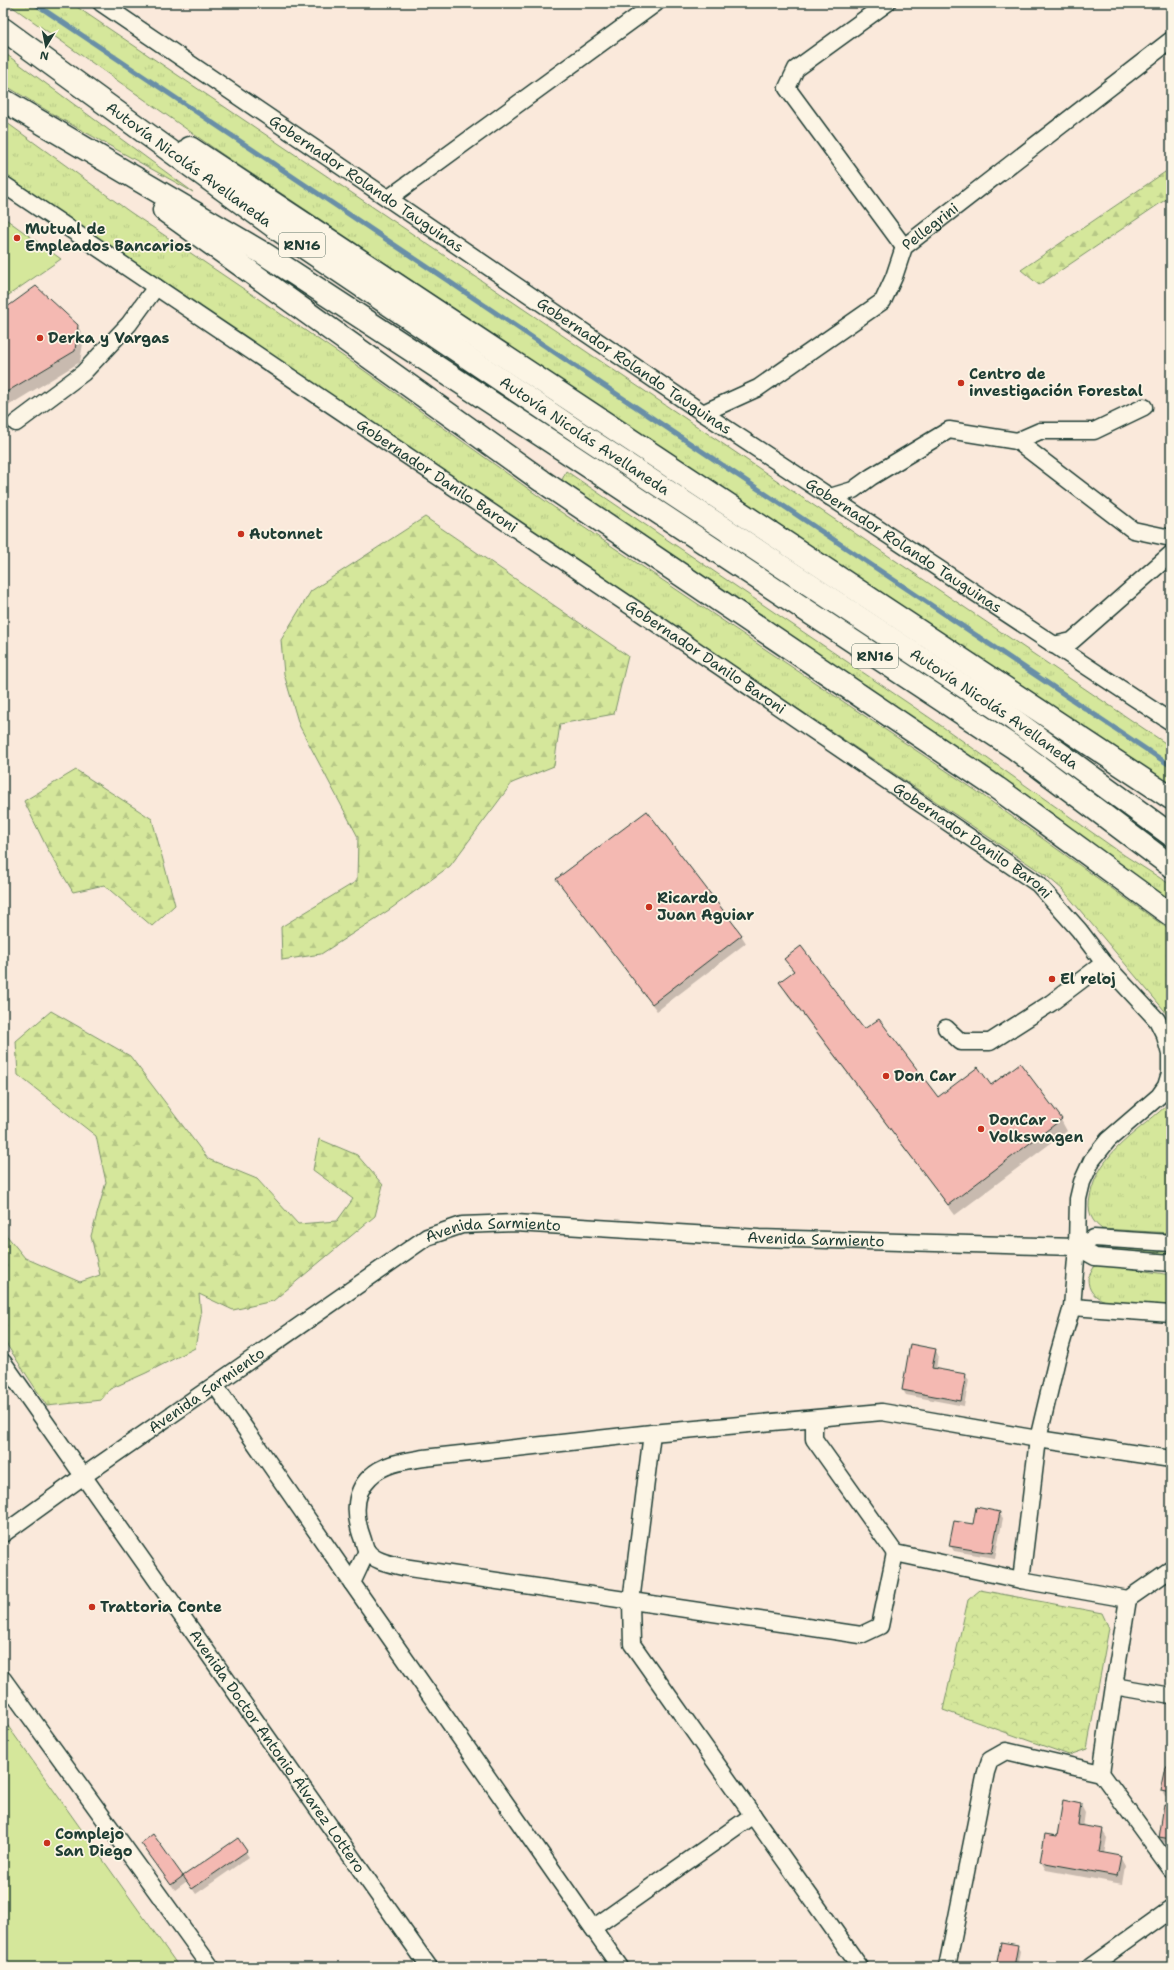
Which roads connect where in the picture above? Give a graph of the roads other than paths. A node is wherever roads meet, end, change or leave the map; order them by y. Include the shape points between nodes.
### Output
1 (101, 3) edge
2 (656, 3) edge
3 (887, 3) edge
4 (3, 29) edge
5 (1171, 40) edge
6 (23, 44) junction
7 (3, 100) edge
8 (51, 129) junction
9 (3, 184) edge
10 (389, 198) junction
11 (904, 247) junction
12 (156, 287) junction
13 (1144, 407) dead end
14 (703, 413) junction
15 (16, 423) dead end
16 (1017, 441) junction
17 (830, 497) junction
18 (1171, 538) edge
19 (1171, 554) edge
20 (1053, 645) junction
21 (1171, 722) edge
22 (1171, 798) edge
23 (1171, 835) edge
24 (1171, 866) edge
25 (1171, 915) edge
26 (1104, 963) junction
27 (946, 1028) dead end
28 (1171, 1243) edge
29 (1077, 1247) junction
30 (1171, 1263) edge
31 (1072, 1307) junction
32 (1171, 1314) edge
33 (3, 1362) edge
34 (215, 1385) junction
35 (814, 1419) junction
36 (652, 1433) junction
37 (1038, 1439) junction
38 (1171, 1459) edge
39 (82, 1477) junction
40 (3, 1534) edge
41 (367, 1551) junction
42 (895, 1553) junction
43 (1171, 1568) edge
44 (1021, 1580) junction
45 (352, 1583) junction
46 (1128, 1599) junction
47 (631, 1602) junction
48 (3, 1679) edge
49 (1114, 1686) junction
50 (1171, 1696) edge
51 (1101, 1773) junction
52 (753, 1815) junction
53 (1171, 1870) edge
54 (1171, 1909) edge
55 (593, 1928) junction
56 (211, 1967) edge
57 (429, 1967) edge
58 (620, 1967) edge
59 (860, 1967) edge
60 (947, 1967) edge
61 (1090, 1967) edge

1 - 10 street, Gobernador Rolando Tauguinas
2 - 10 street
3 - 11 street via 796,69 787,88
4 - 6 highway, Autovía Nicolás Avellaneda / RN16
5 - 11 street, Pellegrini
6 - 22 highway via 225,171
6 - 23 highway, Autovía Nicolás Avellaneda / RN16 via 280,231 600,447 1010,718
7 - 8 highway, Autovía Nicolás Avellaneda / RN16
8 - 24 highway, Autovía Nicolás Avellaneda / RN16 via 266,255 566,452 1013,747
8 - 25 highway via 542,481 997,788
9 - 12 street, Gobernador Danilo Baroni
10 - 14 street, Gobernador Rolando Tauguinas
11 - 14 street, Pellegrini via 883,301 758,388
12 - 15 street via 129,324 83,373
12 - 26 street, Gobernador Danilo Baroni via 724,669 1038,884
13 - 16 street via 1094,431 1040,431
14 - 17 street, Gobernador Rolando Tauguinas
16 - 17 street via 949,430 853,490
16 - 18 street via 1133,530
17 - 20 street, Gobernador Rolando Tauguinas
19 - 20 street via 1072,641
20 - 21 street, Gobernador Rolando Tauguinas
26 - 27 street via 1051,1003 990,1042 961,1042
26 - 29 street, Gobernador Danilo Baroni via 1157,1020 1170,1054 1170,1073 1166,1086 1159,1096 1108,1140 1092,1160 1078,1198
28 - 29 street, Avenida Sarmiento via 1094,1238
29 - 30 street, Avenida Sarmiento via 1094,1257
29 - 31 street, Gobernador Danilo Baroni
29 - 34 street, Avenida Sarmiento via 759,1238 516,1223 462,1225 427,1237
31 - 32 street
31 - 37 street, Gobernador Danilo Baroni
33 - 39 street, Avenida Doctor Antonio Álvarez Lottero
34 - 39 street, Avenida Sarmiento
34 - 45 street
35 - 36 street
35 - 37 street via 882,1412
35 - 42 street via 814,1440
36 - 41 street via 424,1458 392,1464 370,1477 359,1495 355,1513
36 - 47 street
37 - 38 street
37 - 44 street, Gobernador Danilo Baroni
39 - 40 street, Avenida Sarmiento
39 - 57 street, Avenida Doctor Antonio Álvarez Lottero
41 - 45 street
41 - 47 street via 381,1561 403,1567
42 - 44 street
42 - 47 street via 880,1626 861,1635
43 - 46 street
44 - 46 street
45 - 55 street
46 - 49 street
47 - 52 street via 632,1644
48 - 56 street
49 - 50 street
49 - 51 street
51 - 53 street
51 - 60 street via 1006,1751 990,1760
52 - 55 street
52 - 59 street
54 - 61 street
55 - 58 street

